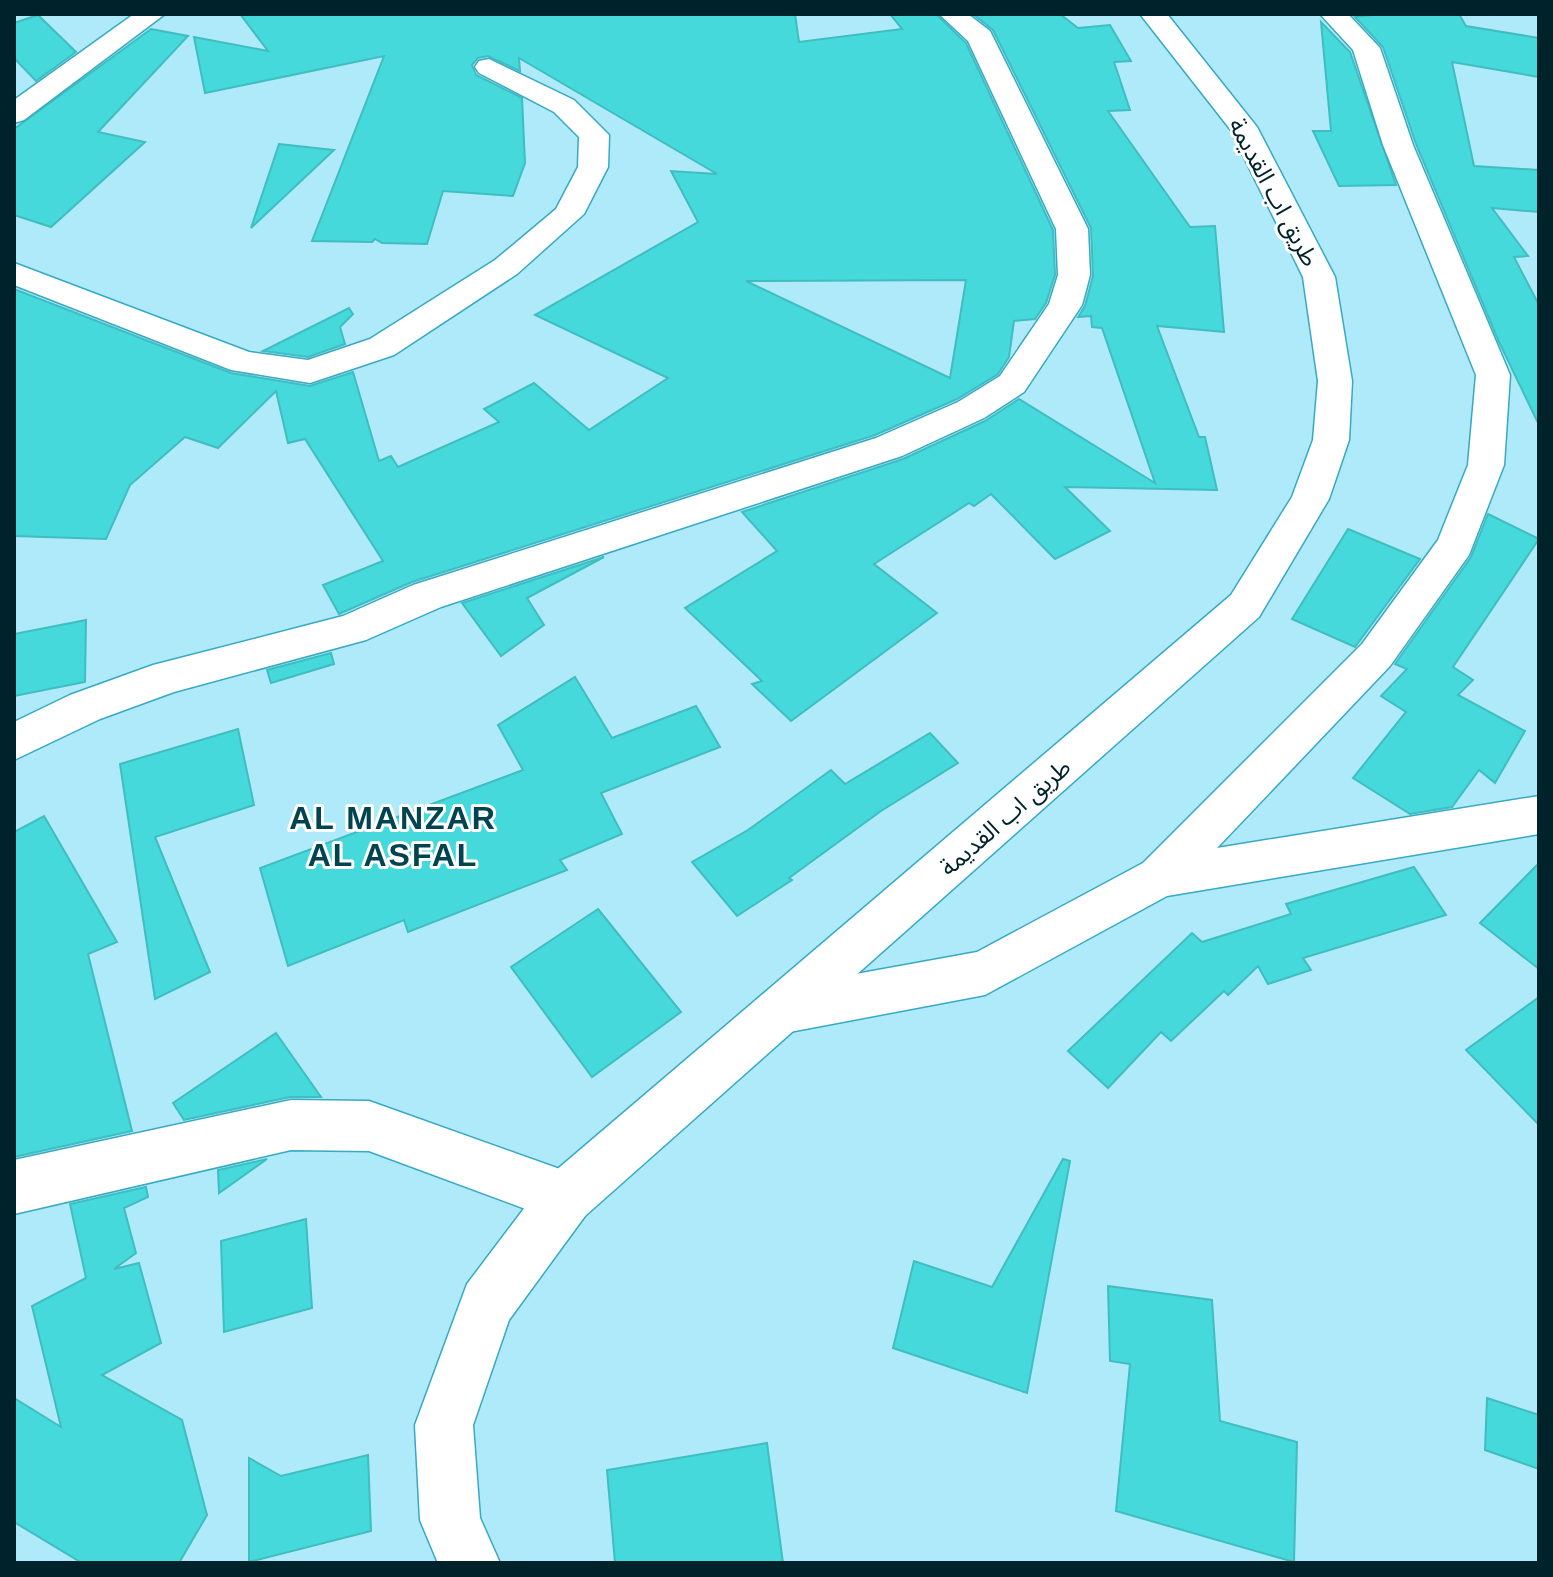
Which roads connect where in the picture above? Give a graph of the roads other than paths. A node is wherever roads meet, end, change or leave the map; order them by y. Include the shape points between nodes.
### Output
1 (152, 14) edge
2 (952, 14) edge
3 (1153, 14) edge
4 (1333, 14) edge
5 (489, 67) dead end
6 (14, 114) edge
7 (14, 273) edge
8 (14, 742) edge
9 (1539, 815) edge
10 (1159, 877) junction
11 (779, 1011) junction
12 (14, 1187) edge
13 (566, 1197) junction
14 (469, 1563) edge

1 - 6 street
2 - 8 street via 980,37 1072,229 1074,275 1065,305 1012,384 971,410 889,447 427,596 352,629 168,677 85,707
3 - 11 street, طريق اب القديمة via 1243,127 1319,277 1335,381 1331,440 1310,499 1245,606
4 - 10 street via 1366,48 1398,145 1493,375 1486,465 1455,545 1376,655
5 - 7 street via 564,106 594,135 593,167 569,214 506,267 382,347 310,372 243,362
9 - 10 street
10 - 11 street via 985,973
11 - 13 street, طريق اب القديمة
12 - 13 street via 291,1125 369,1126
13 - 14 street, طريق اب القديمة via 487,1304 444,1425 450,1520

